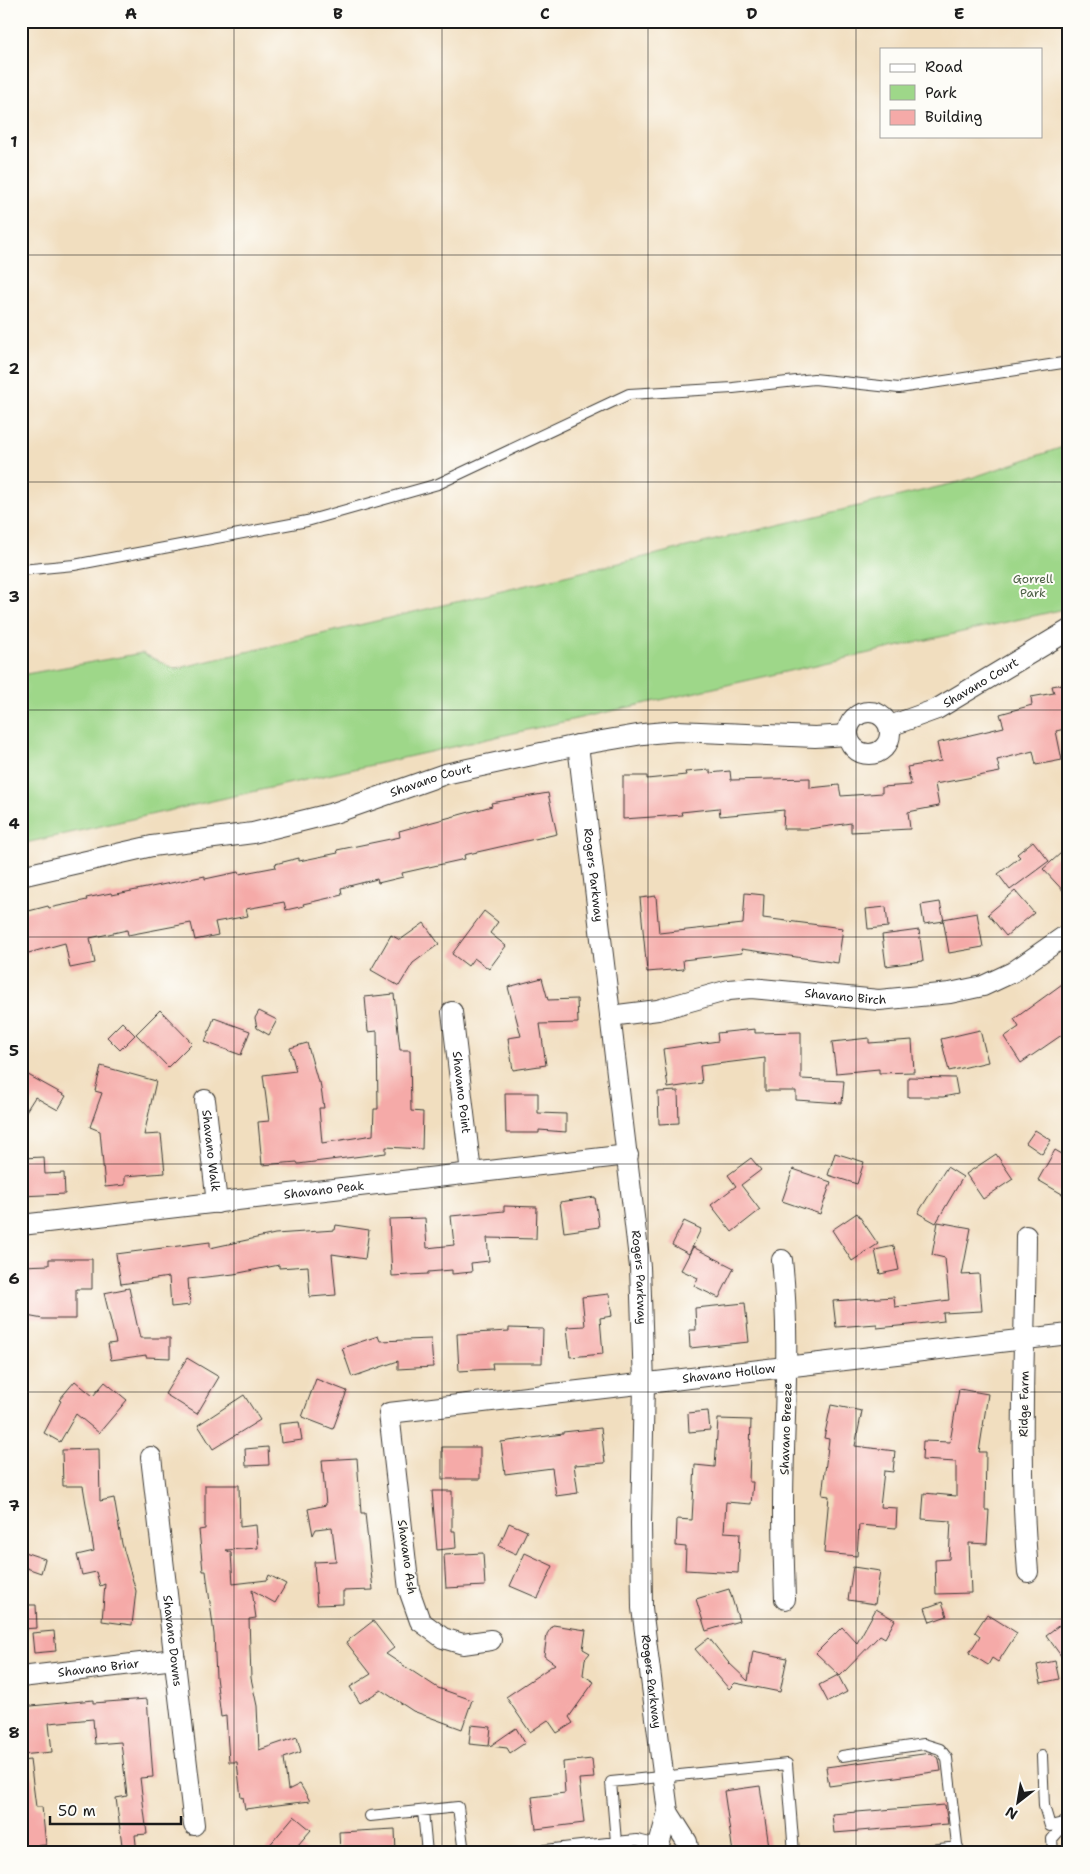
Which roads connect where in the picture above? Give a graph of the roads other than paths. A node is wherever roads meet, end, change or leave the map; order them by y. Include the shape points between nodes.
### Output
1 (1069, 362) edge
2 (21, 570) edge
3 (1069, 630) edge
4 (890, 726) junction
5 (848, 735) junction
6 (578, 745) junction
7 (21, 876) edge
8 (1069, 933) edge
9 (452, 1012) dead end
10 (610, 1016) junction
11 (205, 1100) dead end
12 (628, 1155) junction
13 (471, 1173) junction
14 (217, 1203) junction
15 (21, 1225) edge
16 (1026, 1236) dead end
17 (782, 1260) dead end
18 (1069, 1334) edge
19 (1025, 1339) junction
20 (787, 1367) junction
21 (644, 1384) junction
22 (389, 1414) joint
23 (151, 1458) dead end
24 (1028, 1572) dead end
25 (785, 1599) dead end
26 (492, 1640) dead end
27 (175, 1659) junction
28 (21, 1676) edge
29 (842, 1756) dead end
30 (1042, 1756) dead end
31 (664, 1775) junction
32 (423, 1811) junction
33 (668, 1812) junction
34 (370, 1816) dead end
35 (1068, 1822) edge
36 (194, 1825) dead end
37 (616, 1847) edge
38 (659, 1849) edge
39 (958, 1850) edge
40 (426, 1853) edge
41 (464, 1853) edge
42 (519, 1853) edge
43 (688, 1853) edge
44 (794, 1853) edge
45 (903, 1853) edge
46 (1053, 1853) edge

1 - 2 lane via 899,388 814,379 629,394 438,484 307,521 74,565
3 - 4 street, Shavano Court via 937,709
4 - 5 street via 880,714 865,712 852,720
4 - 5 street via 889,742 878,753 862,753 855,749
5 - 6 street, Shavano Court via 677,731
6 - 7 street, Shavano Court via 446,774 334,813 253,833 152,846
6 - 10 street, Rogers Parkway
8 - 10 street, Shavano Birch via 1013,972 983,986 950,993 879,1000 751,988 729,990 658,1010
9 - 13 street, Shavano Point
10 - 12 street, Rogers Parkway
11 - 14 street, Shavano Walk
12 - 13 street, Shavano Peak
12 - 21 street, Rogers Parkway via 640,1268
13 - 14 street, Shavano Peak
14 - 15 street, Shavano Peak
16 - 19 street, Ridge Farm
17 - 20 street, Shavano Breeze
18 - 19 street, Shavano Hollow
19 - 20 street, Shavano Hollow
19 - 24 street, Ridge Farm via 1022,1476
20 - 21 street, Shavano Hollow
20 - 25 street, Shavano Breeze via 783,1507
21 - 22 street, Shavano Hollow
21 - 31 street, Rogers Parkway via 642,1608
22 - 26 street, Shavano Ash via 409,1590 420,1621 443,1638 463,1644
23 - 27 street, Shavano Downs
27 - 28 street, Shavano Briar
27 - 36 street, Shavano Downs
29 - 39 lane via 924,1744 940,1749 948,1758
30 - 35 lane via 1044,1806 1050,1826
31 - 33 street, Rogers Parkway
31 - 37 lane via 611,1782
31 - 44 lane via 787,1764
32 - 34 lane
32 - 40 lane
32 - 41 lane via 458,1807
33 - 38 street, Rogers Parkway
33 - 43 street, Rogers Parkway via 687,1842
35 - 46 lane via 1052,1840
37 - 38 lane via 637,1840
37 - 42 lane
39 - 45 lane

